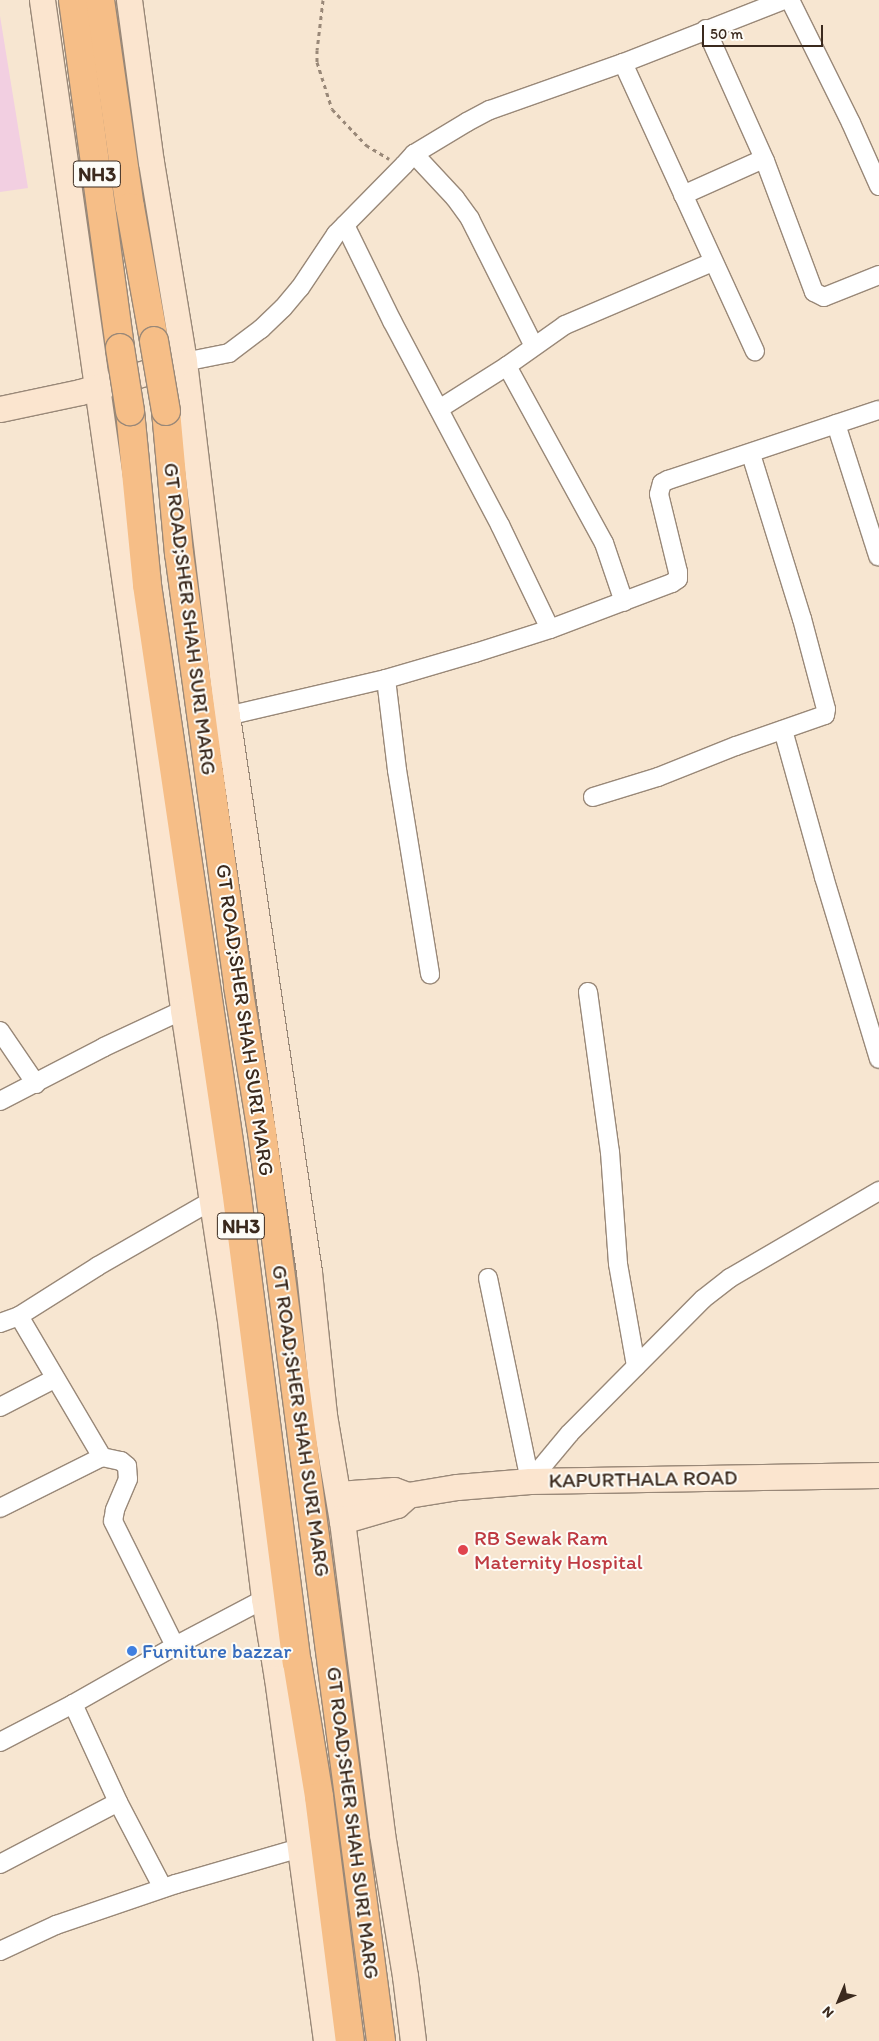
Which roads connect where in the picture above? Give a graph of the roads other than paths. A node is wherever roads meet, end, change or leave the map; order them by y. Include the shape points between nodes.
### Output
1 (42, 0) edge
2 (73, 0) edge
3 (100, 0) edge
4 (129, 0) edge
5 (784, 0) edge
6 (790, 0) edge
7 (706, 29) junction
8 (623, 62) junction
9 (764, 159) junction
10 (409, 160) junction
11 (879, 186) edge
12 (683, 195) junction
13 (345, 225) junction
14 (713, 262) junction
15 (879, 275) edge
16 (534, 346) junction
17 (755, 351) dead end
18 (184, 362) junction
19 (507, 366) junction
20 (97, 386) junction
21 (0, 409) edge
22 (439, 409) junction
23 (879, 410) edge
24 (836, 424) junction
25 (751, 454) junction
26 (878, 556) edge
27 (624, 602) junction
28 (550, 630) junction
29 (386, 680) junction
30 (227, 716) junction
31 (783, 730) junction
32 (593, 797) dead end
33 (430, 974) dead end
34 (588, 992) dead end
35 (183, 1010) junction
36 (0, 1031) edge
37 (879, 1059) edge
38 (36, 1084) junction
39 (0, 1101) edge
40 (879, 1191) edge
41 (211, 1201) junction
42 (488, 1278) dead end
43 (19, 1316) junction
44 (0, 1323) edge
45 (636, 1366) junction
46 (54, 1379) junction
47 (0, 1407) edge
48 (102, 1457) junction
49 (879, 1475) edge
50 (530, 1481) junction
51 (338, 1494) junction
52 (408, 1495) junction
53 (0, 1508) edge
54 (342, 1521) junction
55 (264, 1600) junction
56 (175, 1646) junction
57 (73, 1704) junction
58 (0, 1742) edge
59 (118, 1802) junction
60 (300, 1848) junction
61 (0, 1864) edge
62 (163, 1888) junction
63 (0, 1950) edge
64 (326, 2041) edge
65 (350, 2041) edge
66 (381, 2041) edge
67 (413, 2041) edge

1 - 20 main road
2 - 65 highway, GT ROAD;SHER SHAH SURI MARG / NH3, bridge via 130,412 147,585 236,1189
3 - 66 highway, GT ROAD;SHER SHAH SURI MARG / NH3, bridge via 130,207 166,411 179,553 238,986 264,1151
4 - 18 main road via 151,162
5 - 7 street
6 - 11 street
7 - 8 street
7 - 9 street
8 - 10 street via 490,110
8 - 12 street
9 - 12 street
9 - 15 street via 817,295 824,297
10 - 13 street
10 - 16 street via 455,198 470,219
12 - 14 street
13 - 18 street via 329,242 289,301 261,329 229,353
13 - 22 street
14 - 16 street via 579,317
14 - 17 street
16 - 19 street
18 - 20 main road
18 - 30 main road
19 - 22 street
19 - 27 street via 604,543
20 - 21 main road
20 - 35 main road
22 - 28 street
23 - 24 street
24 - 25 street
24 - 26 street
25 - 27 street via 662,483 659,494 678,579
25 - 31 street via 826,709 823,717
27 - 28 street
28 - 29 street
29 - 30 street
29 - 33 street via 396,770
30 - 51 main road via 309,1272 324,1415
31 - 32 street via 658,777
31 - 37 street
34 - 45 street via 610,1152 618,1264
35 - 38 street
35 - 41 main road
36 - 38 street
38 - 39 street
40 - 45 street via 730,1278 687,1313
41 - 43 street
41 - 55 main road via 230,1313
42 - 50 street
43 - 44 street
43 - 46 street
45 - 50 street via 570,1433
46 - 47 street
46 - 48 street
48 - 53 street
48 - 56 street via 121,1461 126,1466 128,1479 114,1510 113,1521
49 - 50 main road, KAPURTHALA ROAD
50 - 52 main road, KAPURTHALA ROAD
51 - 52 main road, KAPURTHALA ROAD via 394,1490
51 - 54 main road
52 - 54 main road, KAPURTHALA ROAD via 397,1505
54 - 67 main road via 382,1834
55 - 56 street
55 - 60 main road
56 - 57 street
57 - 58 street
57 - 59 street
59 - 61 street
59 - 62 street
60 - 62 street
60 - 64 main road
62 - 63 street via 56,1925

